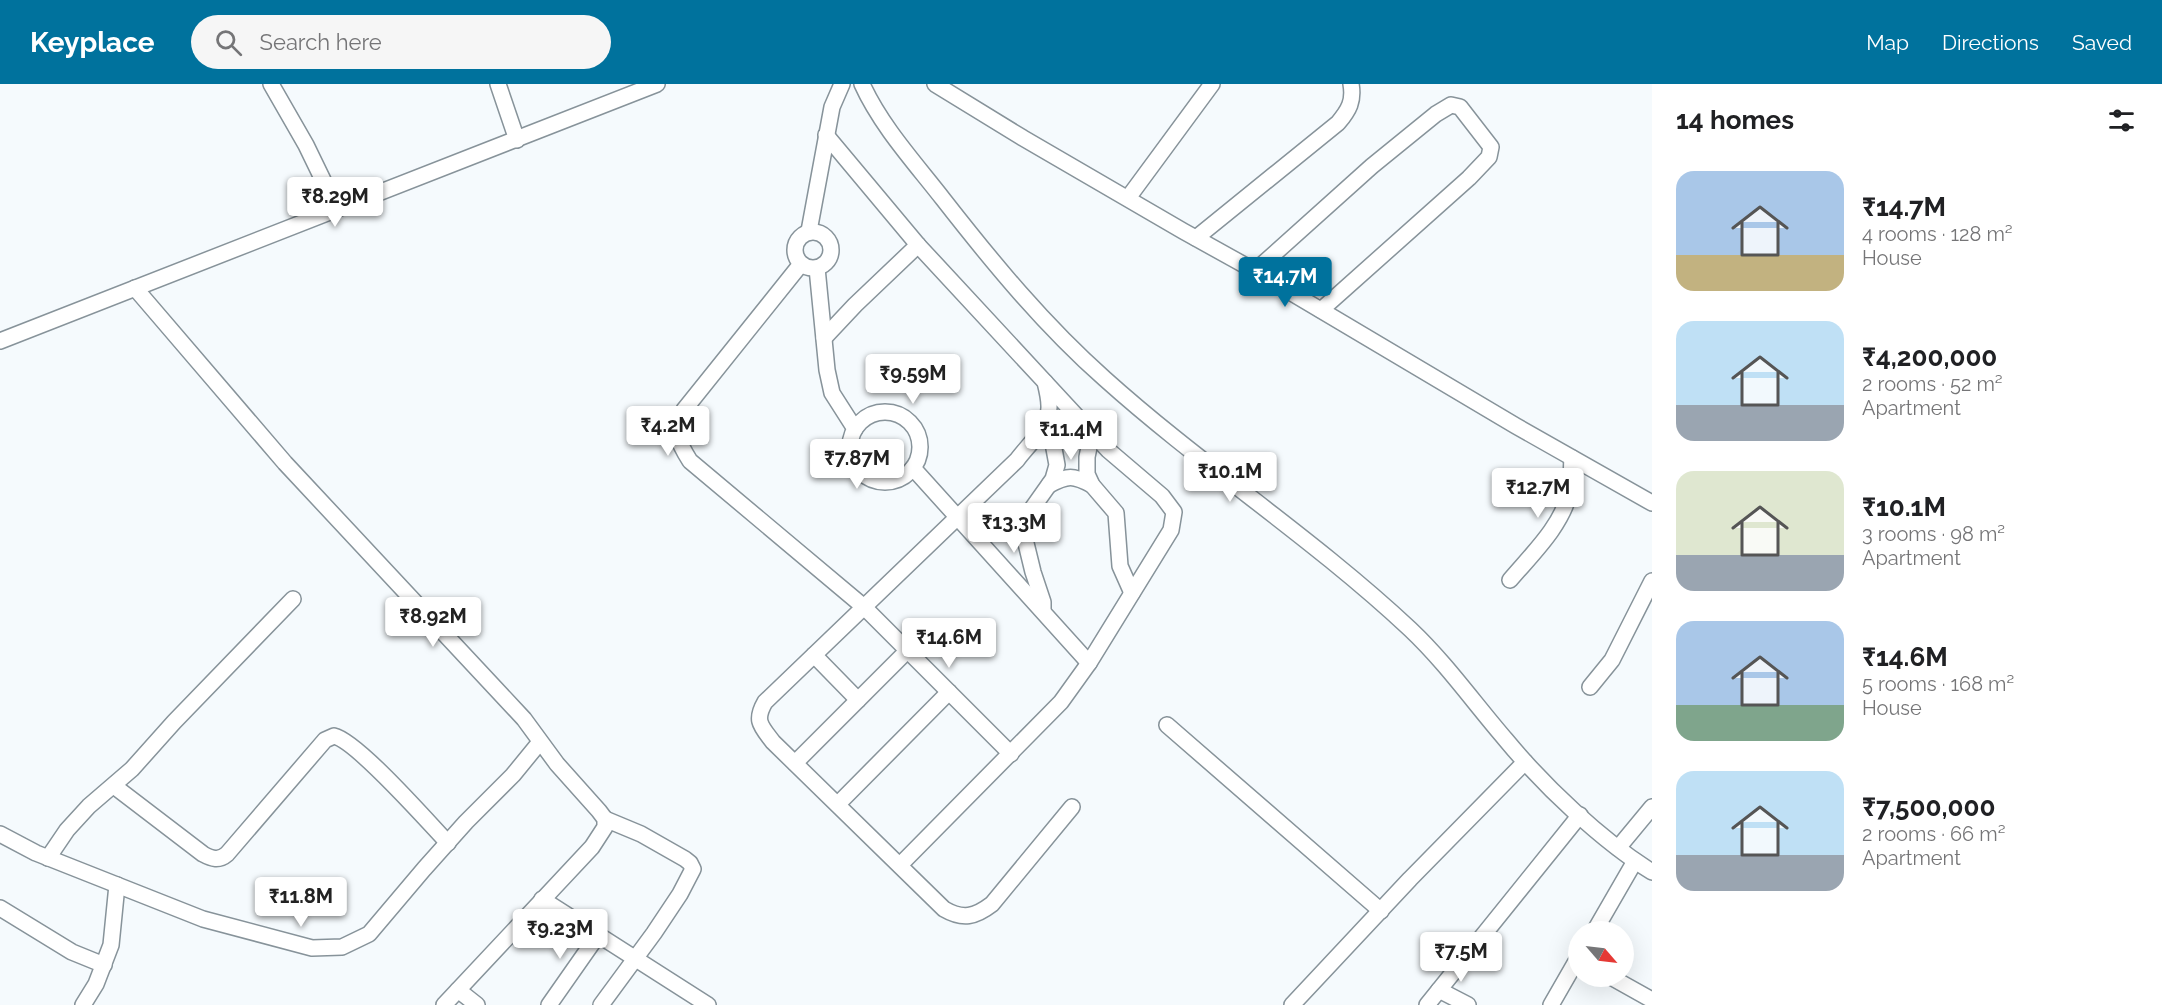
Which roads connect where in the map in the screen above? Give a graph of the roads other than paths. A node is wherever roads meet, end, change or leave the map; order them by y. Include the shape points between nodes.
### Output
1 (498, 84) edge
2 (657, 84) edge
3 (842, 84) edge
4 (862, 84) edge
5 (935, 84) edge
6 (1212, 84) edge
7 (1351, 84) edge
8 (278, 87) edge
9 (826, 135) junction
10 (517, 140) junction
11 (1128, 198) junction
12 (338, 210) junction
13 (809, 231) junction
14 (1196, 238) junction
15 (918, 245) junction
16 (801, 264) junction
17 (817, 268) junction
18 (1255, 271) junction
19 (135, 288) junction
20 (1322, 309) junction
21 (824, 338) junction
22 (0, 341) edge
23 (1045, 382) junction
24 (1048, 416) junction
25 (855, 429) junction
26 (1092, 433) junction
27 (1572, 458) junction
28 (913, 468) junction
29 (1049, 485) junction
30 (1092, 485) junction
31 (1652, 503) edge
32 (958, 516) junction
33 (1510, 580) dead end
34 (1652, 581) edge
35 (1132, 592) junction
36 (293, 599) dead end
37 (864, 607) junction
38 (1042, 611) junction
39 (908, 650) junction
40 (814, 655) junction
41 (1089, 663) junction
42 (1590, 687) dead end
43 (949, 692) junction
44 (858, 700) junction
45 (1167, 725) dead end
46 (540, 742) junction
47 (1011, 754) junction
48 (1525, 762) junction
49 (795, 763) junction
50 (114, 786) junction
51 (838, 804) junction
52 (1072, 807) dead end
53 (1652, 807) edge
54 (1580, 815) junction
55 (604, 819) junction
56 (0, 834) edge
57 (448, 843) junction
58 (1618, 848) junction
59 (48, 858) junction
60 (1635, 861) junction
61 (900, 865) junction
62 (1652, 872) edge
63 (117, 885) junction
64 (542, 899) junction
65 (0, 908) edge
66 (1381, 910) junction
67 (1600, 921) edge
68 (598, 934) junction
69 (636, 958) junction
70 (104, 965) junction
71 (1568, 976) edge
72 (1629, 987) edge
73 (458, 990) junction
74 (1439, 990) junction
75 (1652, 1000) edge
76 (1296, 1003) edge
77 (83, 1005) edge
78 (444, 1005) edge
79 (477, 1005) edge
80 (549, 1005) edge
81 (601, 1005) edge
82 (708, 1005) edge
83 (1427, 1005) edge
84 (1468, 1005) edge
85 (1551, 1005) edge

1 - 10 street
2 - 10 street
3 - 9 street
4 - 48 street via 887,126 966,229 1065,343 1106,381 1410,629
5 - 11 street
6 - 11 street
7 - 14 street via 1352,103 1338,123
8 - 12 street
9 - 13 street
9 - 15 street
10 - 12 street
11 - 14 street
12 - 19 street
13 - 16 street via 795,245 794,252
13 - 17 street via 821,233 830,243 830,255
14 - 18 street
15 - 21 street
15 - 23 street
16 - 17 street
16 - 37 street via 684,410 677,428 679,444 690,461
17 - 21 street
18 - 20 street
18 - 20 street via 1372,166 1447,106 1458,106 1490,143 1489,157
19 - 22 street
19 - 46 street via 285,463 524,719
20 - 27 street
21 - 25 street via 832,393
23 - 24 street
23 - 26 street
24 - 29 street via 1057,465
24 - 32 street via 1017,460
25 - 28 street via 850,452 854,464 871,480 894,481
25 - 28 street via 874,414 899,415 909,422 920,444
26 - 30 street via 1087,457
26 - 35 street via 1162,496 1174,512 1171,530
27 - 31 street
27 - 33 street via 1570,489 1557,519
28 - 32 street
29 - 30 street via 1064,477
29 - 38 street via 1024,520 1024,536 1043,602
30 - 35 street via 1116,513 1120,566
32 - 37 street
32 - 38 street
34 - 42 street via 1612,660
35 - 41 street
36 - 50 street
37 - 39 street
37 - 40 street
38 - 41 street
39 - 43 street
39 - 44 street
40 - 44 street
40 - 49 street via 765,702 758,719 773,742
41 - 47 street via 1061,702
43 - 47 street
43 - 51 street
44 - 49 street
45 - 66 street
46 - 55 street
46 - 57 street
47 - 61 street
48 - 54 street
48 - 66 street
49 - 51 street
50 - 57 street via 203,854 219,859 325,740 334,736 380,772
50 - 59 street via 89,806
51 - 61 street
52 - 61 street via 992,904 976,915 965,917 945,909
53 - 58 street
54 - 58 street
54 - 74 street
55 - 64 street via 606,827 601,835
55 - 69 street via 640,834 692,866 692,874 680,894
56 - 59 street
57 - 63 street via 369,934 342,947 312,948 214,922
58 - 60 street
59 - 63 street
60 - 62 street
60 - 67 street
63 - 70 street via 111,945
64 - 68 street
64 - 73 street
65 - 70 street via 72,952
66 - 76 street
68 - 69 street
68 - 80 street
69 - 81 street
69 - 82 street
70 - 77 street
71 - 85 street
72 - 75 street
73 - 78 street
73 - 79 street
74 - 83 street
74 - 84 street

